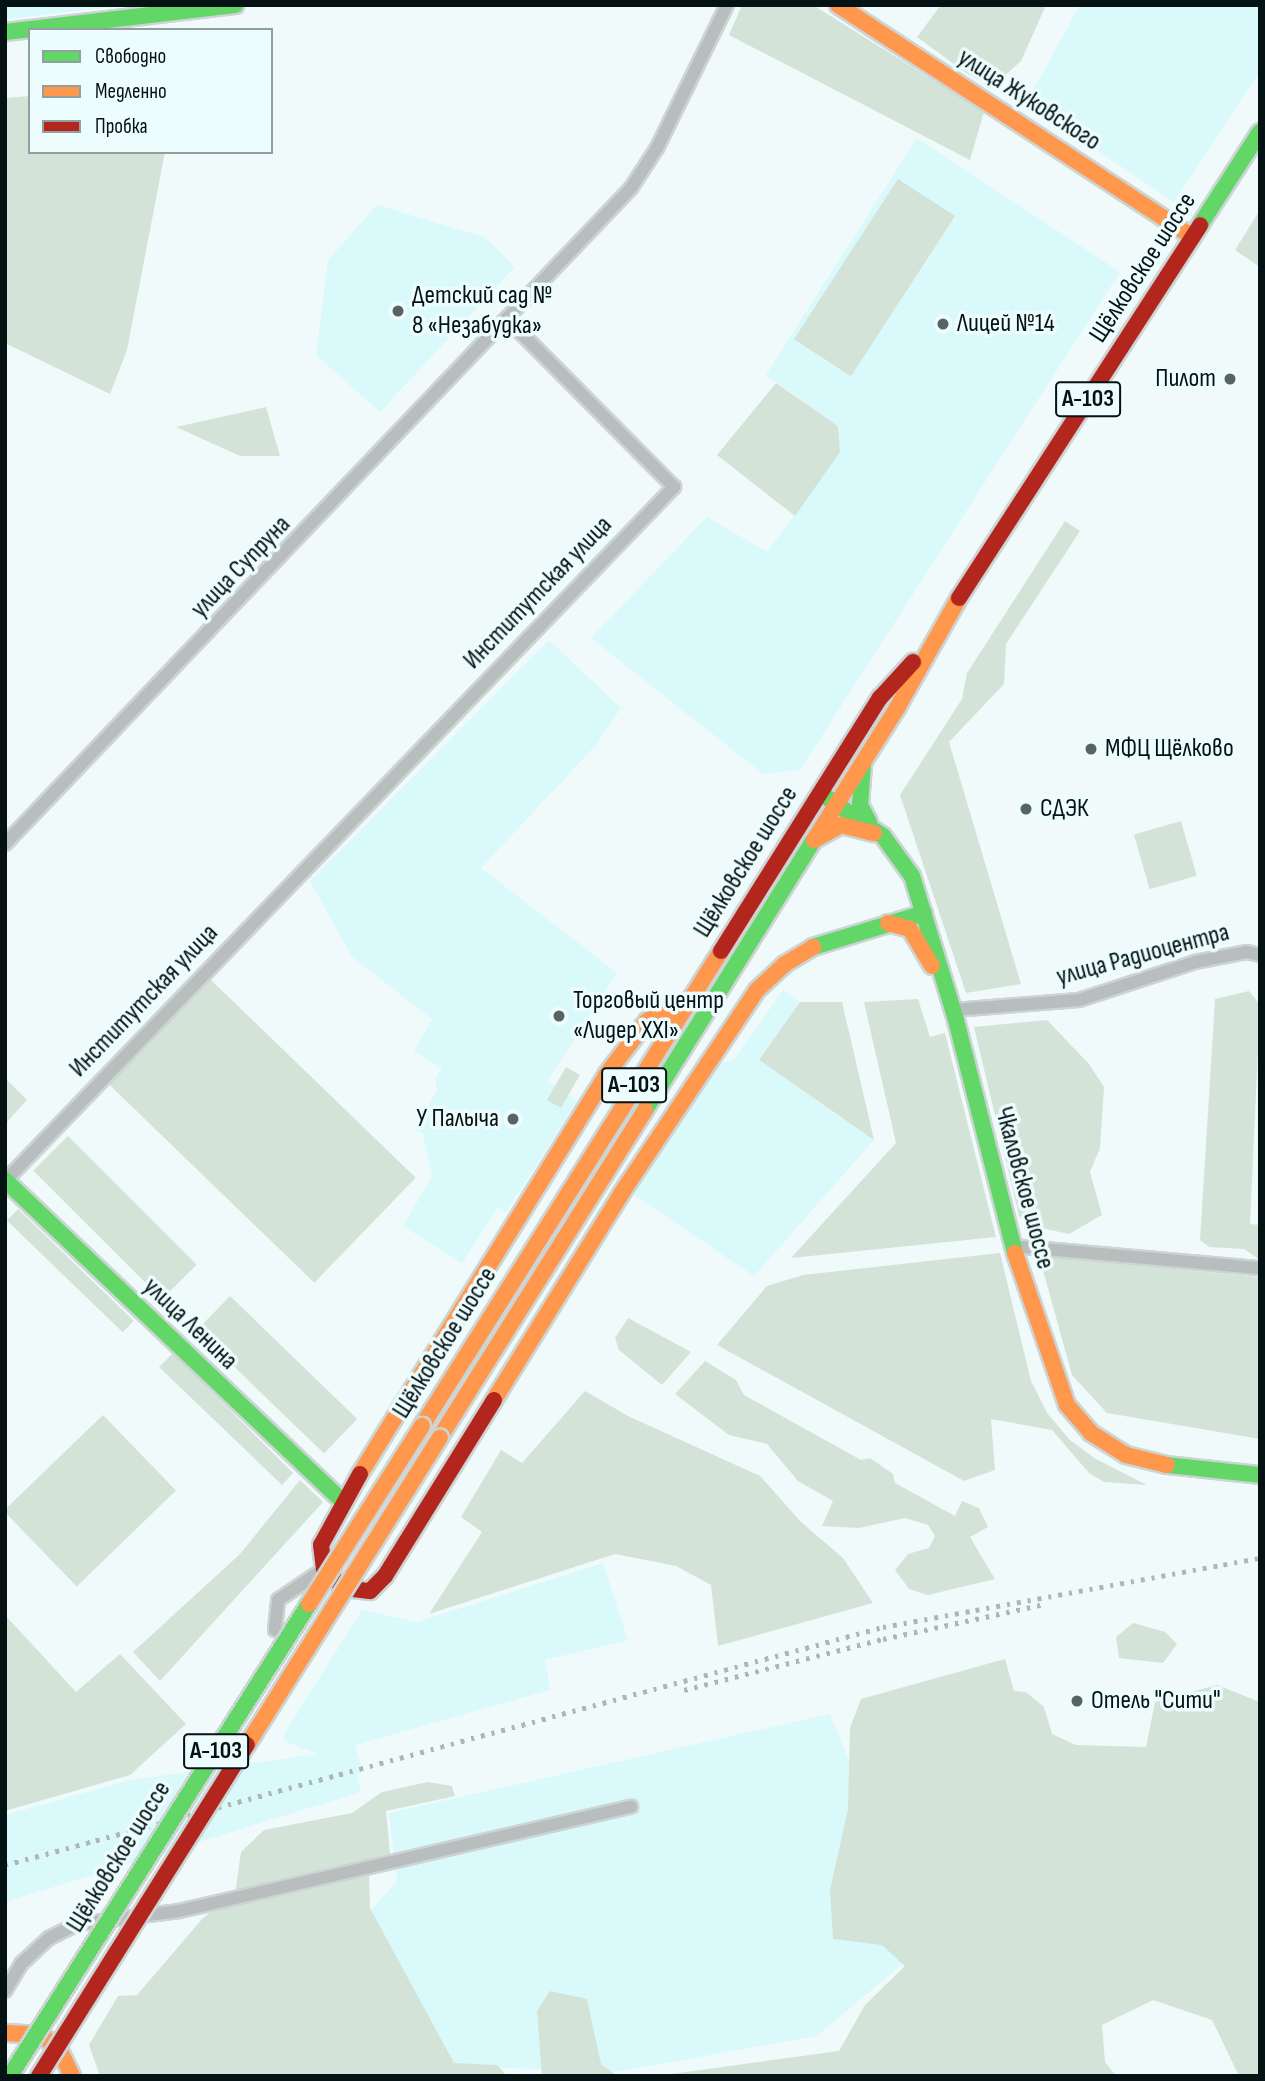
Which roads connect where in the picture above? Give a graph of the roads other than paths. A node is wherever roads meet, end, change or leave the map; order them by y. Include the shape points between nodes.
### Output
1 (235, 5) edge
2 (727, 5) edge
3 (838, 5) edge
4 (39, 28) edge
5 (28, 29) edge
6 (5, 32) edge
7 (1260, 132) edge
8 (1193, 237) junction
9 (509, 321) junction
10 (930, 642) junction
11 (864, 760) junction
12 (815, 800) junction
13 (838, 802) junction
14 (871, 825) junction
15 (883, 836) junction
16 (5, 844) edge
17 (811, 844) junction
18 (912, 876) junction
19 (924, 913) junction
20 (892, 922) junction
21 (1260, 955) edge
22 (682, 1008) junction
23 (954, 1010) junction
24 (5, 1180) edge
25 (1012, 1246) junction
26 (1260, 1268) edge
27 (1260, 1475) edge
28 (343, 1502) junction
29 (324, 1569) junction
30 (275, 1630) dead end
31 (631, 1807) dead end
32 (5, 1991) edge
33 (5, 2033) edge
34 (73, 2072) edge
35 (10, 2076) edge
36 (38, 2076) edge

1 - 4 street
2 - 9 street via 657,148 631,188
3 - 8 street, улица Жуковского
5 - 6 street
7 - 8 street, Щёлковское шоссе / А-103
8 - 10 street, Щёлковское шоссе / А-103
9 - 16 street, улица Супруна
9 - 24 street, Институтская улица via 674,487
10 - 11 street, Щёлковское шоссе / А-103
10 - 12 street, Щёлковское шоссе / А-103 via 880,698
11 - 13 street, Щёлковское шоссе / А-103
11 - 14 street via 859,792
12 - 13 street via 826,797
12 - 22 street, Щёлковское шоссе / А-103
13 - 14 street, Чкаловское шоссе
13 - 17 street, Щёлковское шоссе / А-103
14 - 15 street, Чкаловское шоссе
15 - 17 street via 841,825 830,827
15 - 18 street, Чкаловское шоссе
17 - 36 street, Щёлковское шоссе / А-103, bridge
18 - 19 street, Чкаловское шоссе
18 - 20 street via 912,892
19 - 20 street, А-103
19 - 23 street, Чкаловское шоссе
20 - 23 street via 911,929
20 - 29 street, А-103 via 803,951 757,990 621,1194 385,1576 370,1591 360,1593 336,1583
21 - 23 street, улица Радиоцентра via 1247,952 1195,962 1079,1000
22 - 28 street, А-103 via 661,1012 647,1021 606,1075
22 - 35 street, Щёлковское шоссе / А-103, bridge
23 - 25 street, Чкаловское шоссе
24 - 28 street, улица Ленина
25 - 26 street
25 - 27 street, Чкаловское шоссе via 1059,1394 1075,1418 1107,1446 1126,1455 1196,1470
28 - 29 street, А-103 via 323,1538
29 - 30 street via 278,1600
31 - 32 street via 179,1911 78,1924 49,1938 21,1964
33 - 34 street via 40,2035 58,2048

